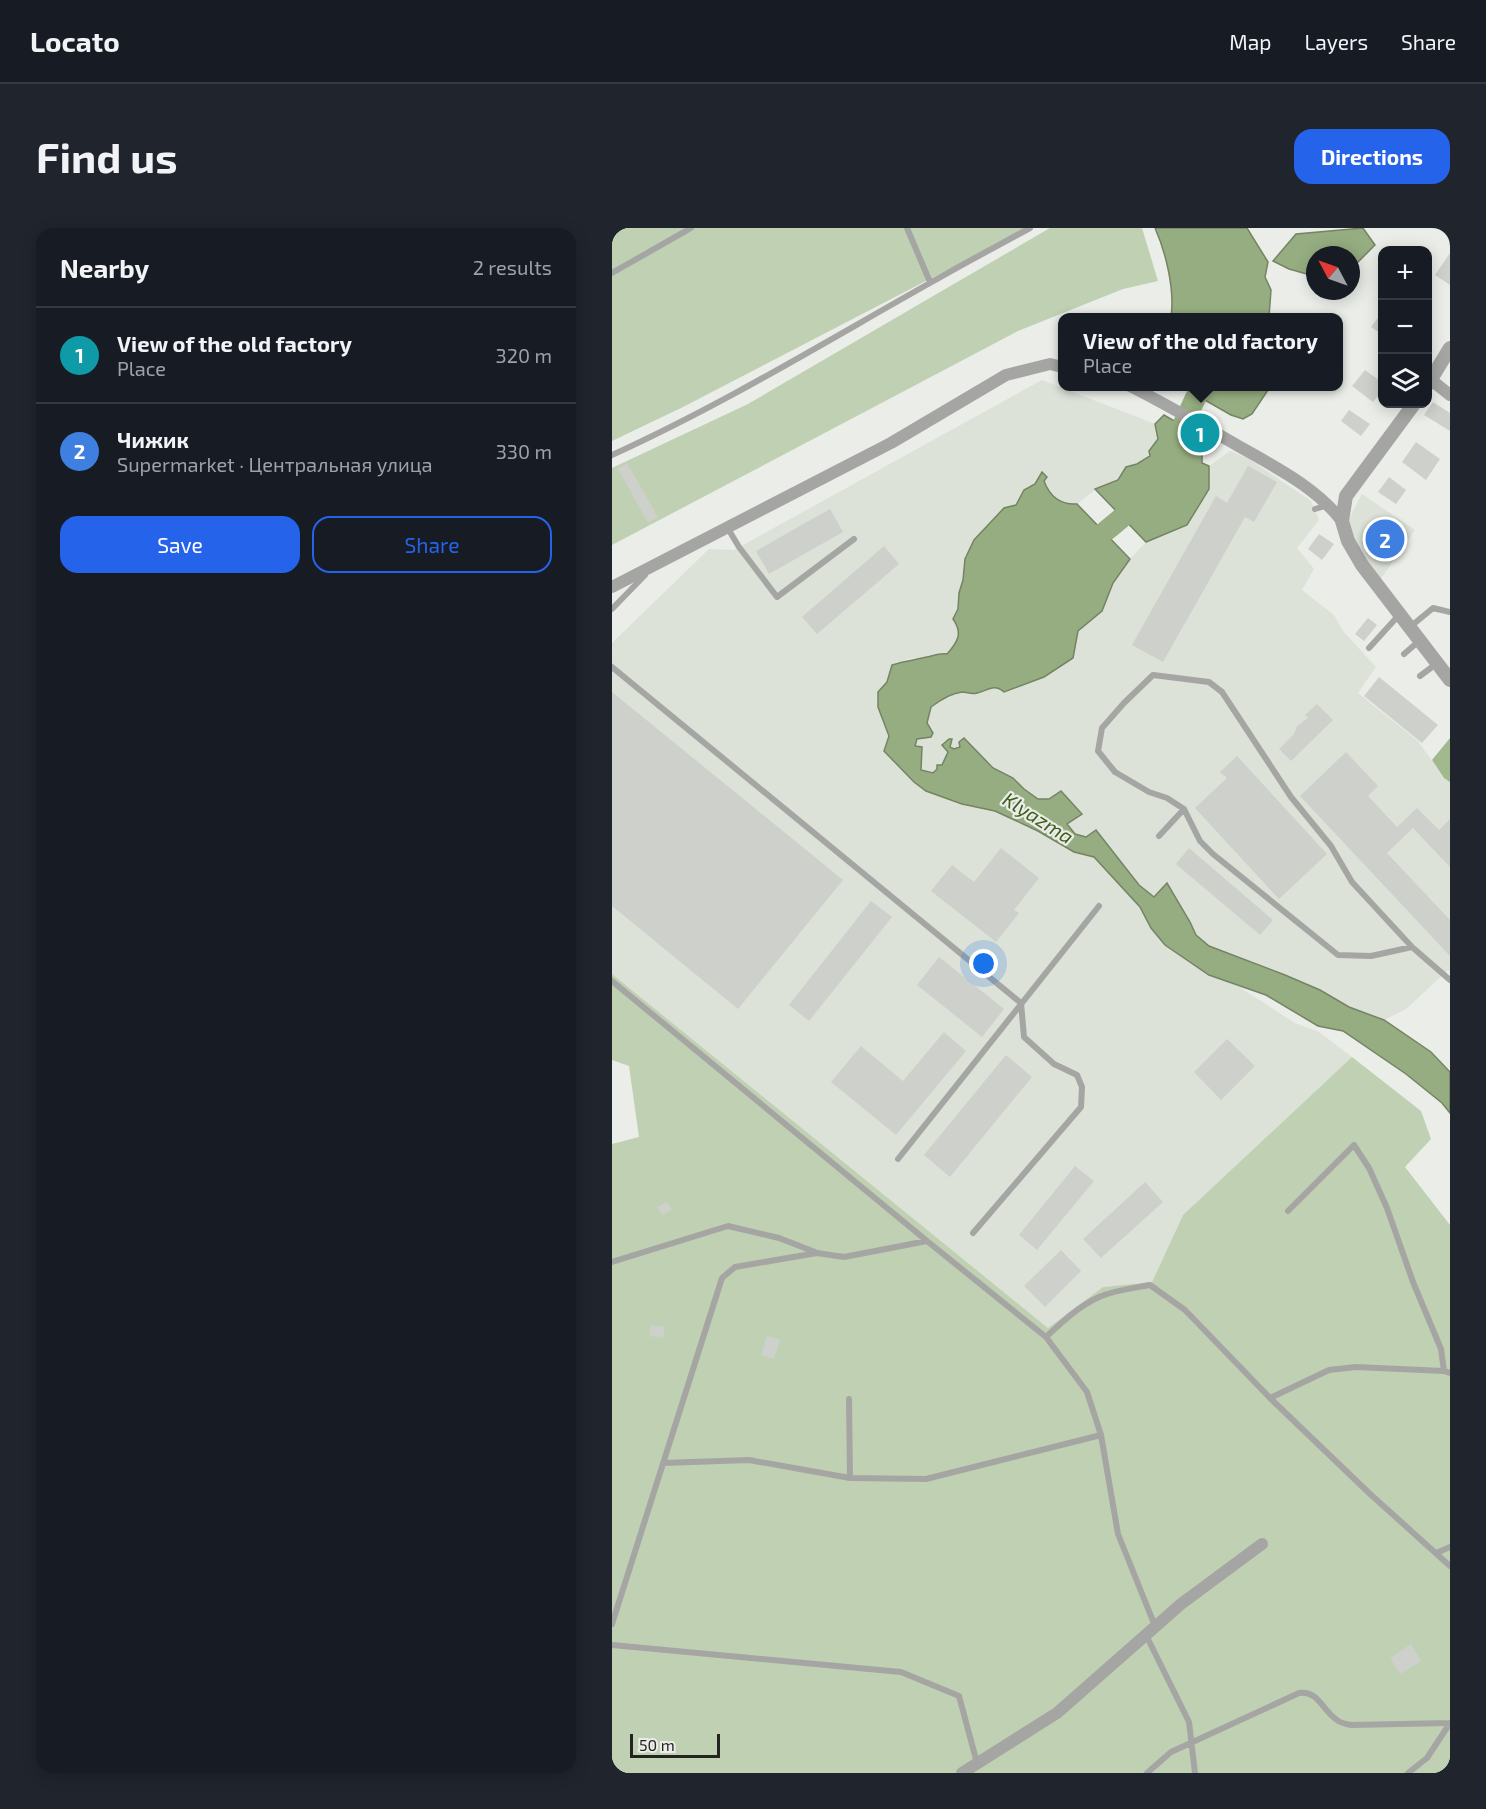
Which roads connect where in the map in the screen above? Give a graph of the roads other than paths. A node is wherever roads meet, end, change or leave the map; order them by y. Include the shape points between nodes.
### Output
1 (691, 228) edge
2 (907, 228) edge
3 (1030, 228) edge
4 (612, 273) edge
5 (930, 282) junction
6 (1450, 348) edge
7 (1058, 365) edge
8 (1432, 377) edge
9 (1432, 384) edge
10 (1139, 391) edge
11 (1450, 395) edge
12 (1411, 408) edge
13 (612, 455) edge
14 (1329, 504) junction
15 (1315, 509) dead end
16 (1342, 521) junction
17 (727, 527) junction
18 (854, 539) dead end
19 (655, 564) junction
20 (612, 586) edge
21 (612, 609) edge
22 (1450, 612) edge
23 (1399, 615) junction
24 (1408, 627) junction
25 (1419, 641) junction
26 (1369, 648) dead end
27 (1404, 654) dead end
28 (1436, 664) junction
29 (612, 667) edge
30 (1420, 676) dead end
31 (1450, 681) edge
32 (1184, 809) junction
33 (1159, 836) dead end
34 (1099, 906) dead end
35 (1412, 947) junction
36 (1450, 980) edge
37 (612, 981) edge
38 (1021, 1003) junction
39 (898, 1159) dead end
40 (1288, 1211) dead end
41 (973, 1233) dead end
42 (927, 1241) junction
43 (817, 1253) junction
44 (612, 1262) edge
45 (1046, 1337) junction
46 (1447, 1372) edge
47 (1270, 1398) junction
48 (849, 1399) dead end
49 (1101, 1435) junction
50 (663, 1463) junction
51 (850, 1478) junction
52 (1262, 1544) dead end
53 (1450, 1547) edge
54 (1436, 1553) junction
55 (1450, 1566) edge
56 (612, 1624) edge
57 (1150, 1630) junction
58 (612, 1645) edge
59 (1450, 1723) edge
60 (1192, 1741) junction
61 (977, 1763) junction
62 (965, 1772) edge
63 (1147, 1773) edge
64 (1196, 1773) edge
65 (1408, 1773) edge

1 - 4 lane
2 - 5 lane
3 - 5 lane
5 - 13 lane via 760,381
6 - 8 street
7 - 17 street via 1006,375 891,443
9 - 11 street
10 - 14 street via 1285,473
12 - 16 street via 1346,496
14 - 15 lane
14 - 16 street
16 - 23 street via 1362,565
17 - 18 lane via 777,597
17 - 19 street
19 - 20 street
19 - 21 lane
22 - 24 lane via 1433,608
23 - 24 street
23 - 26 lane
24 - 25 street
25 - 27 lane
25 - 28 street
28 - 30 lane
28 - 31 street
29 - 38 lane
32 - 33 lane
32 - 35 lane via 1206,848 1338,955 1371,957
32 - 35 lane via 1115,772 1098,751 1102,728 1153,675 1209,682 1222,692 1352,882
34 - 38 lane
35 - 36 lane
37 - 42 lane
38 - 39 lane
38 - 41 lane via 1024,1037 1054,1064 1077,1075 1082,1087 1080,1107
40 - 46 lane via 1354,1145 1387,1208
42 - 43 lane via 844,1257
42 - 45 lane
43 - 44 lane via 778,1238 728,1226
43 - 50 lane via 735,1267 722,1278
45 - 47 lane via 1073,1313 1100,1297 1150,1285 1185,1310
45 - 49 lane via 1088,1392
46 - 47 lane via 1356,1367 1329,1370
47 - 54 lane
48 - 51 lane
49 - 51 lane via 926,1479
49 - 57 lane via 1118,1534
50 - 51 lane via 748,1460
50 - 56 lane
52 - 57 street
53 - 54 lane
54 - 55 lane
57 - 60 lane via 1189,1722
57 - 61 street via 1057,1713
58 - 61 lane via 901,1672 959,1696
59 - 60 lane via 1351,1725 1337,1720 1312,1694 1305,1692
59 - 65 lane via 1427,1758
60 - 63 lane via 1171,1752
60 - 64 lane
61 - 62 street

